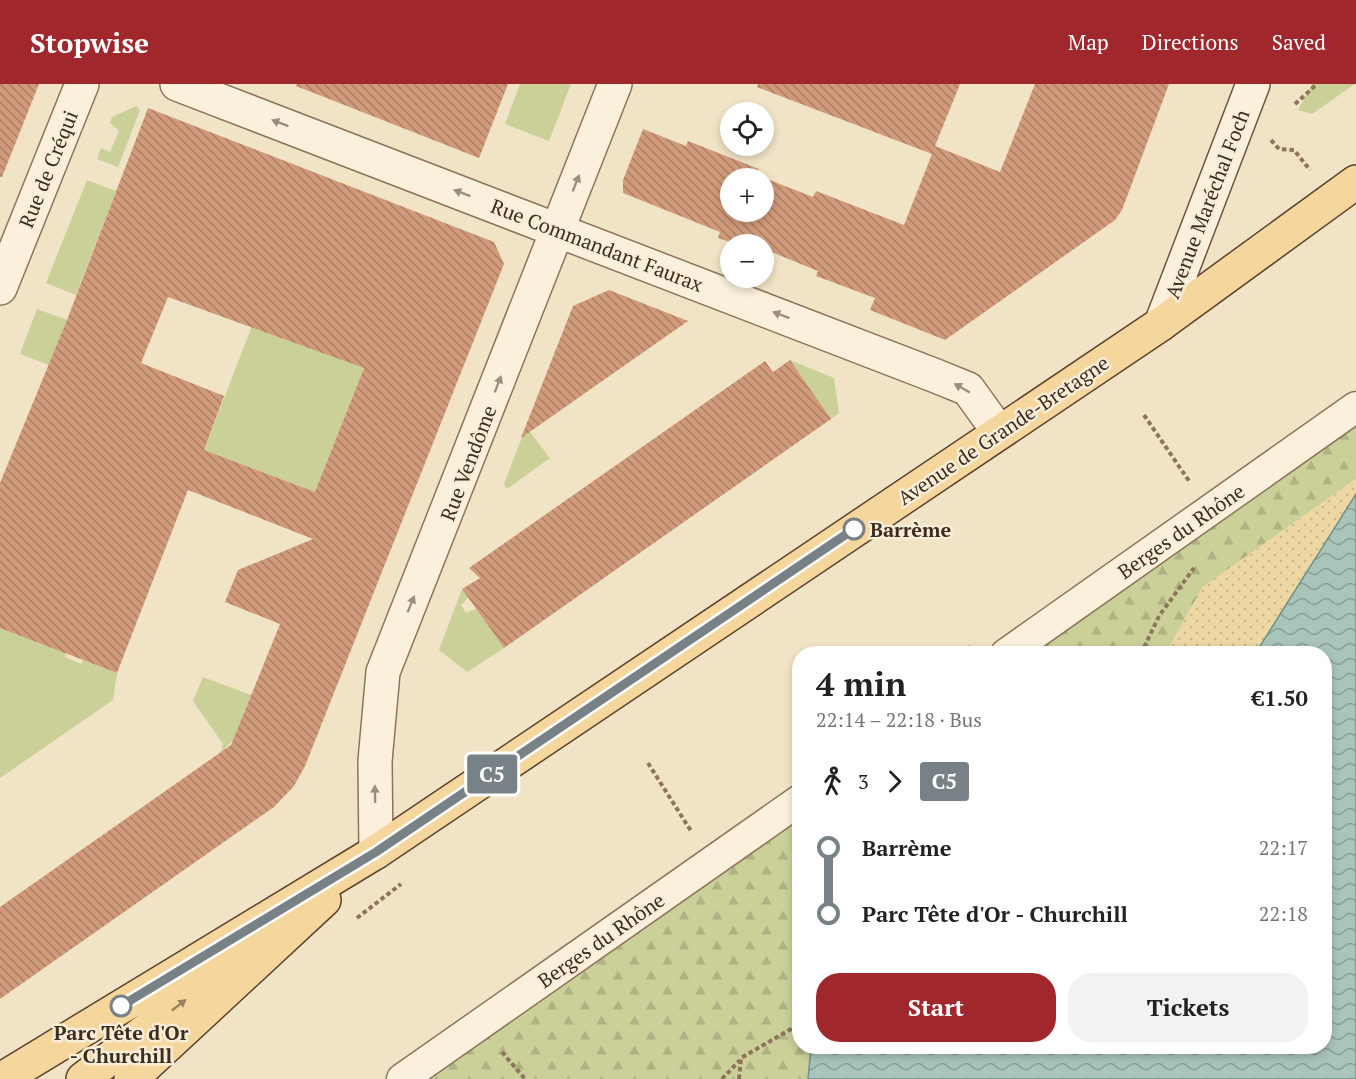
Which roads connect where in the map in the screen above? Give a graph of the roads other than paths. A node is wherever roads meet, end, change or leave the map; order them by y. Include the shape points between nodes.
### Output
1 (82, 84) edge
2 (177, 84) edge
3 (615, 84) edge
4 (1253, 84) edge
5 (1356, 182) edge
6 (558, 229) junction
7 (0, 288) edge
8 (1161, 324) junction
9 (1356, 407) edge
10 (999, 432) junction
11 (1017, 646) edge
12 (792, 806) edge
13 (376, 852) junction
14 (2, 1079) edge
15 (83, 1079) edge
16 (131, 1079) edge
17 (402, 1079) edge

1 - 7 street, Rue de Créqui
6 -> 2 street, Rue Commandant Faurax
6 -> 3 street, Rue Vendôme
4 - 8 street, Avenue Maréchal Foch
5 - 8 main road, Avenue de Grande-Bretagne
10 -> 6 street, Rue Commandant Faurax via 968,389
13 -> 6 street, Rue Vendôme via 375,761 383,672
8 - 10 main road, Avenue de Grande-Bretagne
9 - 11 street, Berges du Rhône
10 - 13 main road, Avenue de Grande-Bretagne
12 - 17 street, Berges du Rhône
13 - 14 main road, Avenue de Grande-Bretagne
15 -> 13 main road, Avenue de Grande-Bretagne
13 - 16 main road

